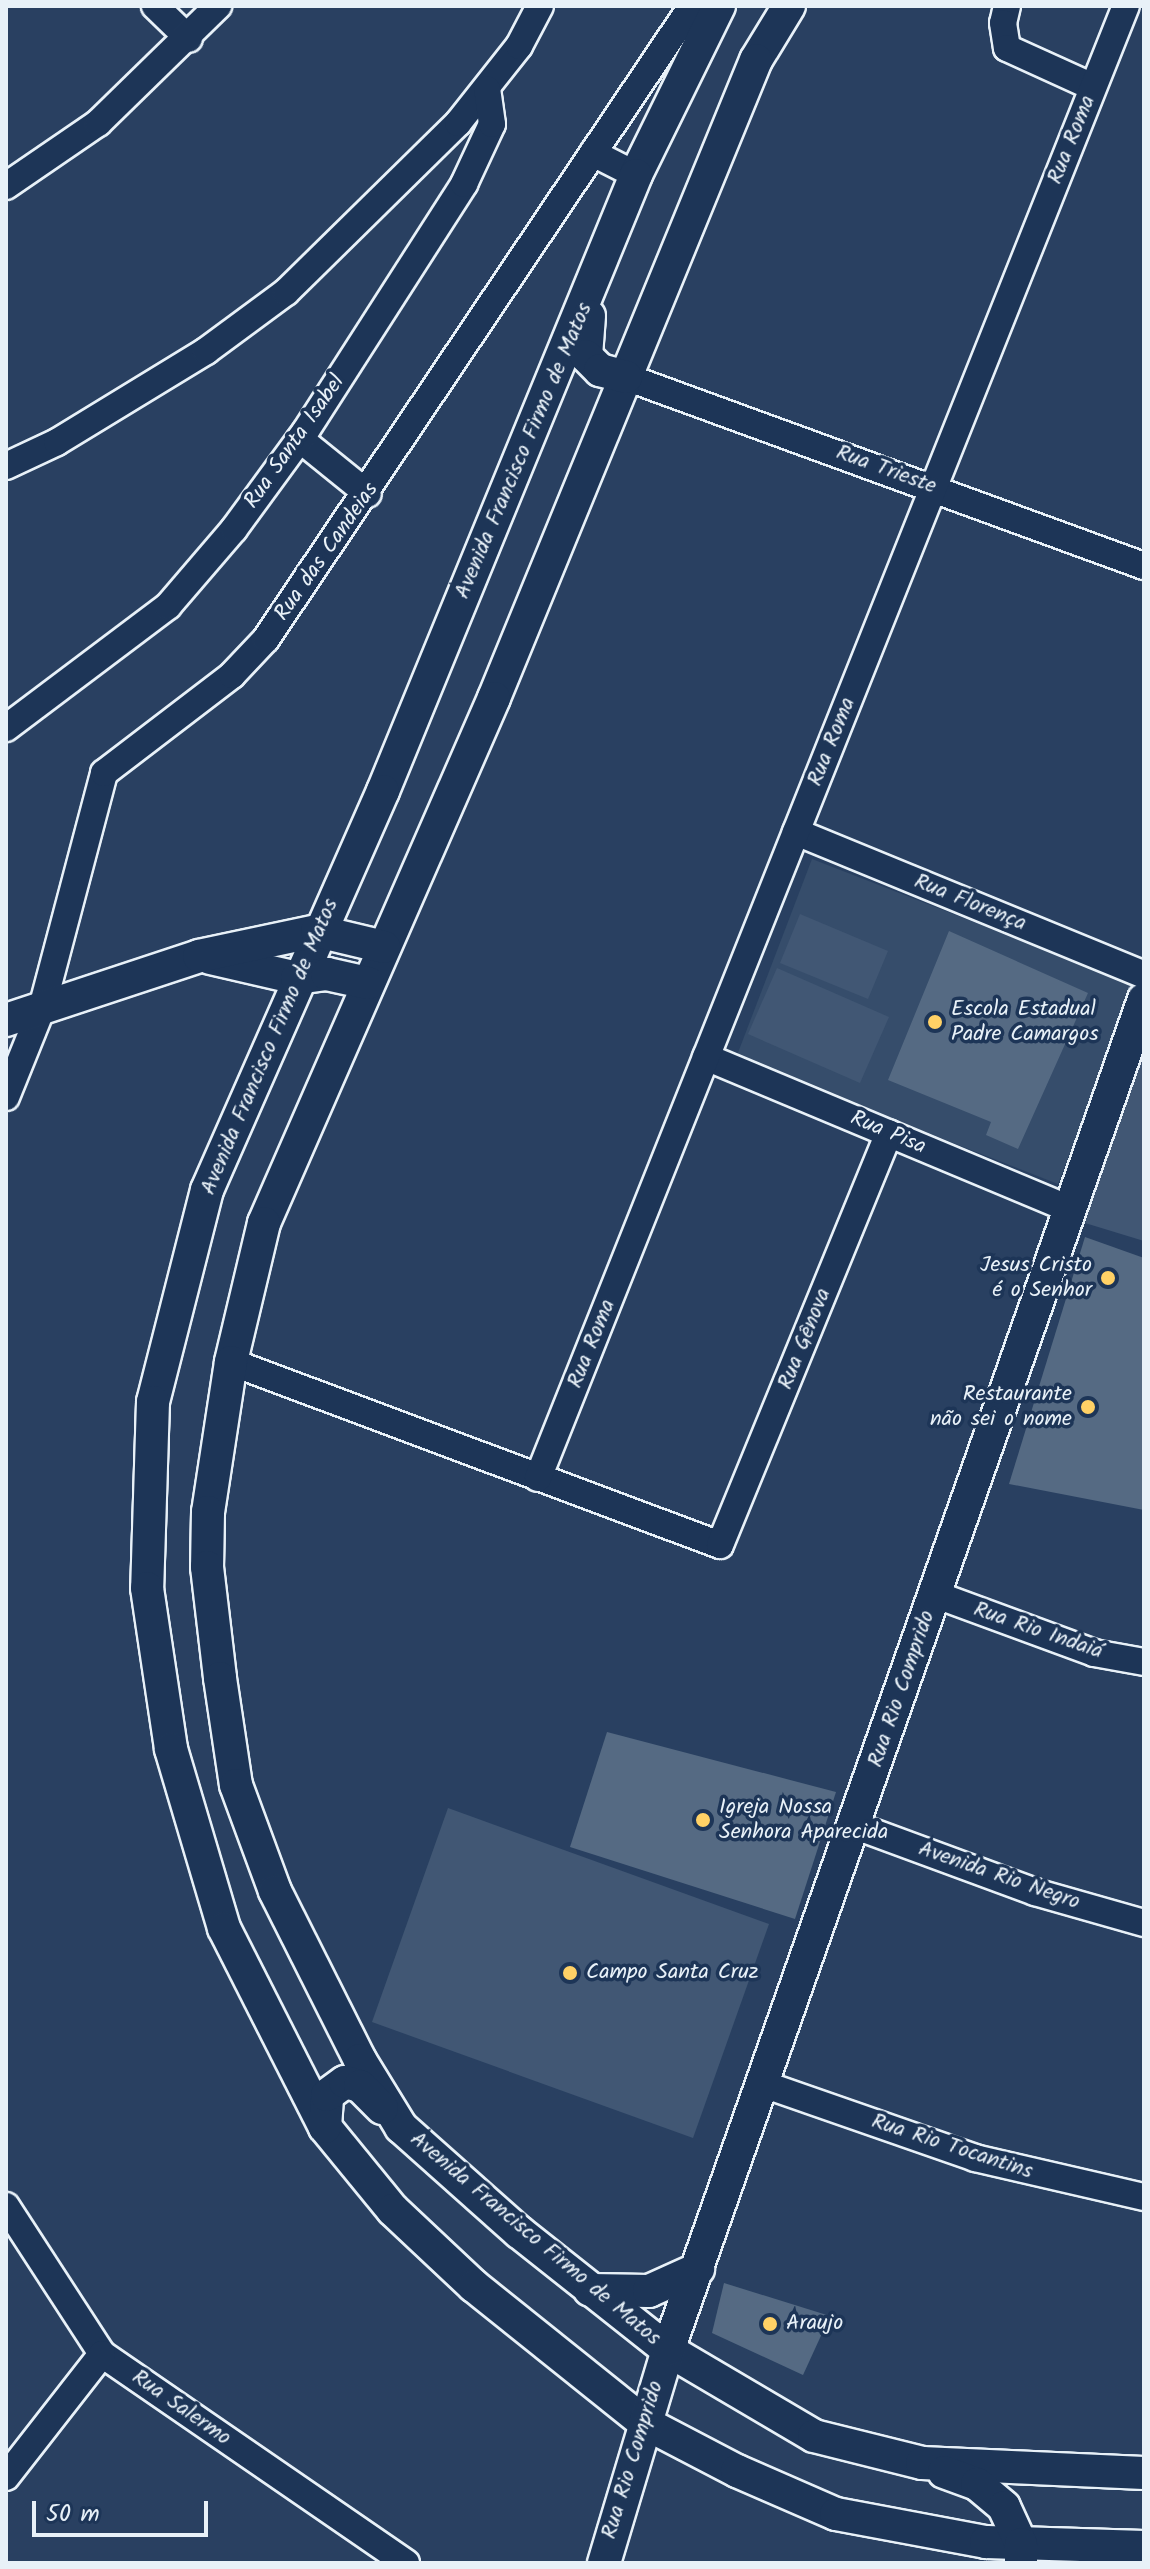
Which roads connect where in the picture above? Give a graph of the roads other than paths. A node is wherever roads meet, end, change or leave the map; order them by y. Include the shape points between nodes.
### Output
1 (155, 6) edge
2 (218, 6) edge
3 (540, 6) edge
4 (692, 6) edge
5 (719, 6) edge
6 (789, 6) edge
7 (1007, 6) edge
8 (1126, 6) edge
9 (189, 39) junction
10 (1093, 87) junction
11 (487, 89) junction
12 (593, 153) junction
13 (636, 175) junction
14 (6, 186) edge
15 (610, 244) junction
16 (626, 377) junction
17 (300, 439) junction
18 (6, 466) edge
19 (934, 487) junction
20 (368, 494) junction
21 (1144, 566) edge
22 (6, 728) edge
23 (796, 832) junction
24 (317, 931) junction
25 (384, 947) junction
26 (199, 956) junction
27 (1144, 975) edge
28 (297, 978) junction
29 (368, 983) junction
30 (1144, 999) edge
31 (42, 1008) junction
32 (6, 1020) edge
33 (1136, 1049) edge
34 (706, 1057) junction
35 (6, 1097) edge
36 (889, 1133) junction
37 (1069, 1209) junction
38 (231, 1362) junction
39 (538, 1478) junction
40 (934, 1594) junction
41 (1144, 1662) edge
42 (856, 1826) junction
43 (1144, 1923) edge
44 (763, 2084) junction
45 (325, 2127) junction
46 (401, 2127) junction
47 (1144, 2197) edge
48 (6, 2206) edge
49 (698, 2269) junction
50 (590, 2290) junction
51 (668, 2350) junction
52 (102, 2354) junction
53 (645, 2423) junction
54 (922, 2463) junction
55 (1144, 2473) edge
56 (6, 2477) edge
57 (1144, 2547) edge
58 (987, 2552) edge
59 (1021, 2553) edge
60 (406, 2563) edge
61 (604, 2563) edge

1 - 9 street
2 - 9 street
3 - 11 street
4 - 12 street, Rua das Candeias
5 - 13 street, Avenida Francisco Firmo de Matos
6 - 16 street, Avenida Francisco Firmo de Matos via 756,60
7 - 10 street via 1007,48
8 - 10 street, Rua Roma
9 - 14 street via 98,123
10 - 19 street, Rua Roma
11 - 17 street, Rua Santa Isabel via 493,108 487,142
11 - 18 street via 286,292 206,351 57,442
12 - 13 street
12 - 20 street, Rua das Candeias
13 - 15 street, Avenida Francisco Firmo de Matos
15 - 16 street via 585,330 586,356 600,370
15 - 24 street, Avenida Francisco Firmo de Matos via 383,791
16 - 19 street, Rua Trieste
16 - 25 street, Avenida Francisco Firmo de Matos
17 - 20 street
17 - 22 street, Rua Santa Isabel via 234,529 168,606
19 - 21 street, Rua Trieste
19 - 23 street, Rua Roma
20 - 31 street, Rua das Candeias via 266,639 232,675 104,773
23 - 27 street, Rua Florença
23 - 34 street, Rua Roma
24 - 25 street
24 - 26 street
24 - 28 street, Avenida Francisco Firmo de Matos
25 - 29 street, Avenida Francisco Firmo de Matos
26 - 28 street
26 - 31 street
28 - 29 street via 327,974
28 - 45 street, Avenida Francisco Firmo de Matos via 207,1190 153,1402 147,1588 171,1749 224,1928
29 - 38 street, Avenida Francisco Firmo de Matos via 264,1223
30 - 33 street, Rua Rio Comprido
31 - 32 street
31 - 35 street, Rua das Candeias
33 - 37 street, Rua Rio Comprido
34 - 36 street, Rua Pisa
34 - 39 street, Rua Roma
36 - 37 street, Rua Pisa
36 - 39 street, Rua Gênova via 720,1545
37 - 40 street, Rua Rio Comprido
38 - 39 street
38 - 46 street, Avenida Francisco Firmo de Matos via 214,1459 207,1567 236,1785 275,1891 360,2060
40 - 41 street, Rua Rio Indaiá via 1094,1653
40 - 42 street, Rua Rio Comprido
42 - 43 street, Avenida Rio Negro via 1035,1892
42 - 44 street, Rua Rio Comprido
44 - 47 street, Rua Rio Tocantins via 975,2158
44 - 49 street, Rua Rio Comprido
45 - 46 street via 327,2095 345,2082 360,2086
45 - 53 street, Avenida Francisco Firmo de Matos via 393,2210 474,2286
46 - 50 street, Avenida Francisco Firmo de Matos
48 - 52 street, Rua Salermo
49 - 50 street via 649,2291
49 - 51 street, Rua Rio Comprido
50 - 51 street, Avenida Francisco Firmo de Matos
51 - 53 street, Rua Rio Comprido
51 - 54 street, Avenida Francisco Firmo de Matos via 814,2436
52 - 56 street
52 - 60 street, Rua Salermo
53 - 58 street, Avenida Francisco Firmo de Matos via 836,2514
53 - 61 street, Rua Rio Comprido
54 - 55 street, Avenida Francisco Firmo de Matos
54 - 59 street via 977,2484 1004,2507
57 - 59 street, Avenida Francisco Firmo de Matos
58 - 59 street, Avenida Francisco Firmo de Matos

